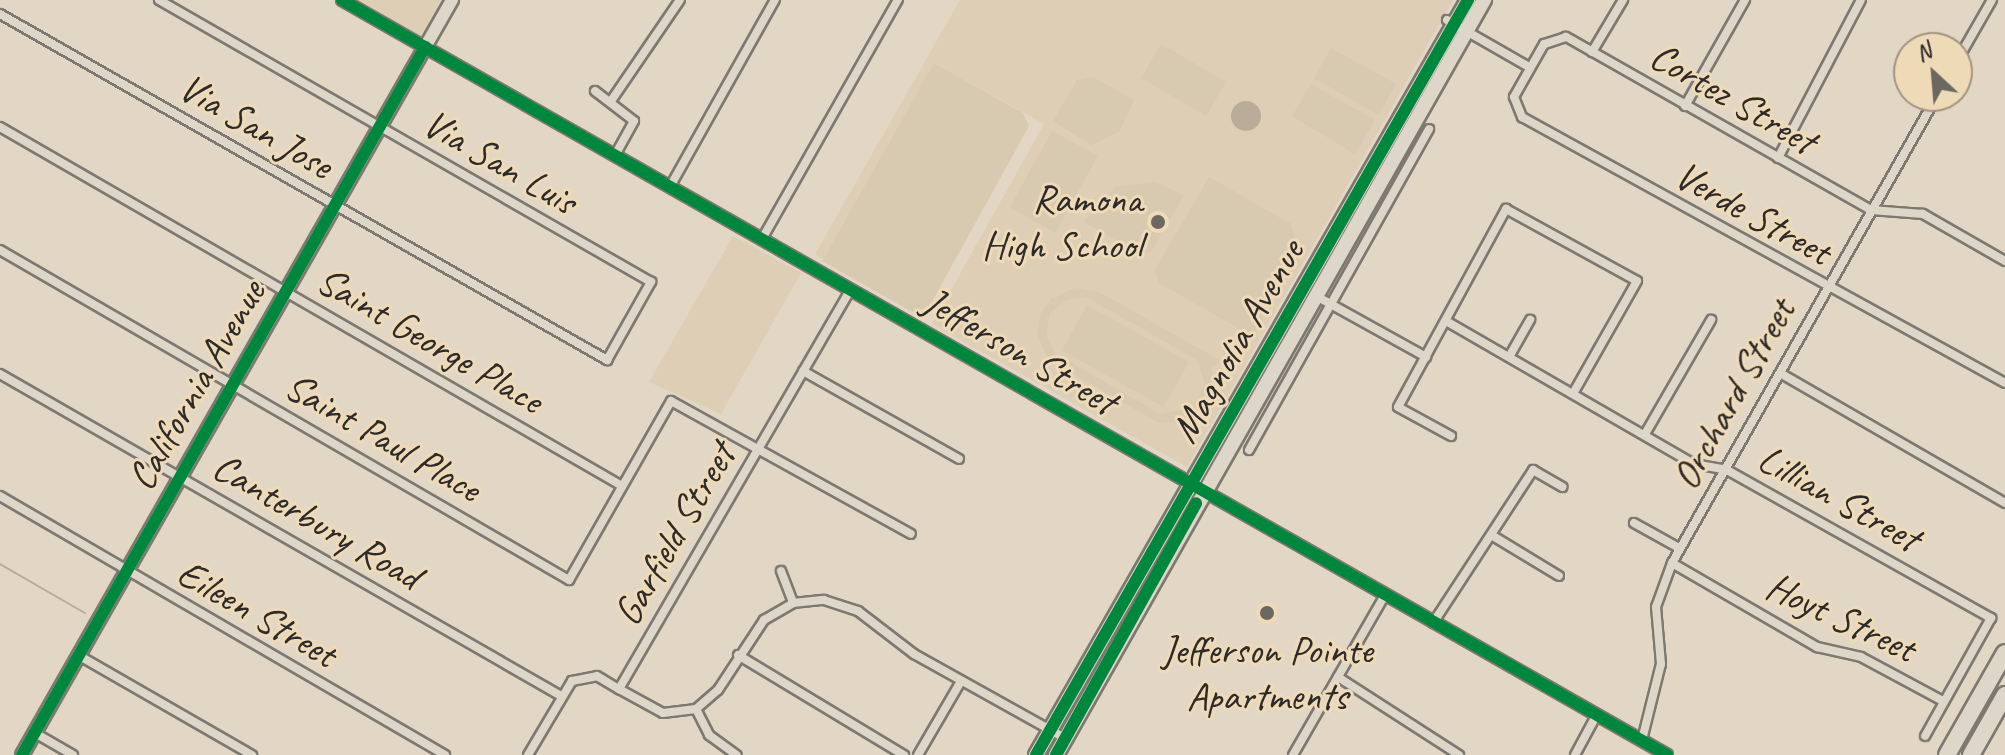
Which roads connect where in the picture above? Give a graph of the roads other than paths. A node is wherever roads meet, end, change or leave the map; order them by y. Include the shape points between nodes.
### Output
1 (159, 0) edge
2 (342, 0) edge
3 (452, 0) edge
4 (680, 0) edge
5 (775, 0) edge
6 (898, 0) edge
7 (1468, 0) edge
8 (1484, 0) edge
9 (1623, 0) edge
10 (1745, 0) edge
11 (1861, 0) edge
12 (1992, 0) edge
13 (0, 14) edge
14 (1456, 25) junction
15 (1973, 33) edge
16 (425, 47) junction
17 (1592, 52) junction
18 (1529, 67) junction
19 (595, 91) dead end
20 (611, 101) junction
21 (1685, 106) junction
22 (1928, 112) edge
23 (0, 127) edge
24 (381, 128) junction
25 (1429, 129) dead end
26 (616, 154) junction
27 (1778, 158) junction
28 (671, 185) junction
29 (336, 206) junction
30 (1871, 210) junction
31 (762, 239) junction
32 (0, 250) edge
33 (2005, 261) edge
34 (850, 290) junction
35 (1827, 290) junction
36 (286, 292) junction
37 (1315, 296) junction
38 (1331, 305) junction
39 (1530, 320) dead end
40 (1711, 320) dead end
41 (1446, 321) junction
42 (1426, 357) junction
43 (1509, 357) junction
44 (607, 360) joint
45 (803, 371) junction
46 (1780, 373) junction
47 (0, 374) edge
48 (2005, 383) edge
49 (233, 384) junction
50 (1574, 392) junction
51 (1645, 434) junction
52 (1451, 436) dead end
53 (758, 448) junction
54 (1249, 450) dead end
55 (959, 459) dead end
56 (1727, 470) junction
57 (180, 477) junction
58 (622, 486) junction
59 (1562, 487) dead end
60 (1197, 489) junction
61 (0, 496) edge
62 (2005, 503) edge
63 (1634, 523) dead end
64 (911, 534) dead end
65 (1493, 536) junction
66 (1679, 548) junction
67 (1672, 563) junction
68 (127, 570) junction
69 (781, 571) dead end
70 (1559, 576) dead end
71 (1385, 595) junction
72 (793, 603) junction
73 (1433, 623) junction
74 (2005, 653) edge
75 (78, 655) junction
76 (738, 655) junction
77 (1338, 677) junction
78 (961, 681) junction
79 (619, 689) junction
80 (2005, 695) edge
81 (561, 696) junction
82 (1943, 701) junction
83 (696, 709) junction
84 (1596, 716) junction
85 (1050, 730) junction
86 (35, 733) junction
87 (1925, 736) dead end
88 (1065, 738) junction
89 (1642, 740) junction
90 (532, 754) edge
91 (1460, 754) edge
92 (22, 755) edge
93 (73, 755) edge
94 (252, 755) edge
95 (445, 755) edge
96 (737, 755) edge
97 (904, 755) edge
98 (918, 755) edge
99 (1036, 755) edge
100 (1056, 755) edge
101 (1293, 755) edge
102 (1575, 755) edge
103 (1667, 755) edge
104 (1947, 755) edge
105 (1971, 755) edge

1 - 24 street, Via San Luis
2 - 16 street, Jefferson Street
3 - 16 main road, California Avenue
4 - 20 street
5 - 28 street
6 - 31 street
7 - 14 main road, Magnolia Avenue
8 - 14 main road, Magnolia Avenue
9 - 17 street
10 - 21 street
11 - 27 street
12 - 15 street
13 - 29 street, Via San Jose
14 - 18 street
14 - 37 main road, Magnolia Avenue
14 - 60 main road, Magnolia Avenue
16 - 24 main road, California Avenue
16 - 26 street, Jefferson Street
17 - 18 street, Cortez Street via 1554,36
17 - 21 street, Cortez Street
18 - 35 street, Verde Street via 1514,97 1522,117
19 - 20 street
20 - 26 street via 634,121
21 - 27 street, Cortez Street
22 - 30 street, Orchard Street
23 - 36 street, Saint George Place
24 - 29 main road, California Avenue
24 - 44 street, Via San Luis via 651,282
25 - 38 street
26 - 28 street, Jefferson Street
27 - 30 street, Cortez Street
28 - 31 street, Jefferson Street
29 - 36 main road, California Avenue
29 - 44 street, Via San Jose
30 - 33 street, Cortez Street via 1923,214
30 - 35 street, Orchard Street
31 - 34 street, Jefferson Street
32 - 49 street, Saint Paul Place
34 - 45 street, Garfield Street
34 - 60 street, Jefferson Street
35 - 46 street, Orchard Street
35 - 48 street, Verde Street
36 - 49 main road, California Avenue
36 - 58 street, Saint George Place
37 - 38 street
37 - 60 main road, Magnolia Avenue
38 - 42 street
38 - 54 street
39 - 43 street
40 - 51 street
41 - 42 street
41 - 43 street, Lillian Street
41 - 50 street via 1506,209 1637,281
42 - 52 street via 1398,407
43 - 50 street, Lillian Street
45 - 53 street, Garfield Street
45 - 55 street
46 - 56 street, Orchard Street
46 - 62 street
47 - 57 street, Canterbury Road
49 - 57 main road, California Avenue
49 - 58 street, Saint Paul Place via 569,580
50 - 51 street, Lillian Street
51 - 56 street, Lillian Street via 1694,464
53 - 58 street via 671,401
53 - 64 street
53 - 79 street, Garfield Street
56 - 66 street, Orchard Street
56 - 82 street, Lillian Street via 1991,618
57 - 68 main road, California Avenue
57 - 81 street, Canterbury Road
59 - 65 street via 1533,470
60 - 71 street, Jefferson Street
60 - 85 main road, Magnolia Avenue
60 - 88 main road, Magnolia Avenue
61 - 68 street, Eileen Street
63 - 66 street
65 - 70 street
65 - 73 street
66 - 67 street, Orchard Street
67 - 82 street, Hoyt Street via 1817,647 1861,657
67 - 89 street, Orchard Street via 1656,607 1661,664
68 - 75 main road, California Avenue
68 - 95 street, Eileen Street
69 - 72 street
71 - 73 street, Jefferson Street
71 - 77 street
72 - 76 street via 764,620
72 - 78 street via 849,607
73 - 84 street, Jefferson Street
74 - 104 highway
75 - 86 main road, California Avenue
75 - 94 street
76 - 83 street
76 - 97 street
77 - 91 street
77 - 101 street
78 - 85 street
78 - 98 street
79 - 81 street via 586,675
79 - 83 street via 663,713
80 - 105 highway
81 - 90 street
82 - 87 street
83 - 96 street via 709,735
84 - 89 street, Jefferson Street
84 - 102 street
85 - 88 street
85 - 99 main road, Magnolia Avenue
86 - 92 main road, California Avenue
86 - 93 street
88 - 100 main road, Magnolia Avenue
89 - 103 street, Jefferson Street

